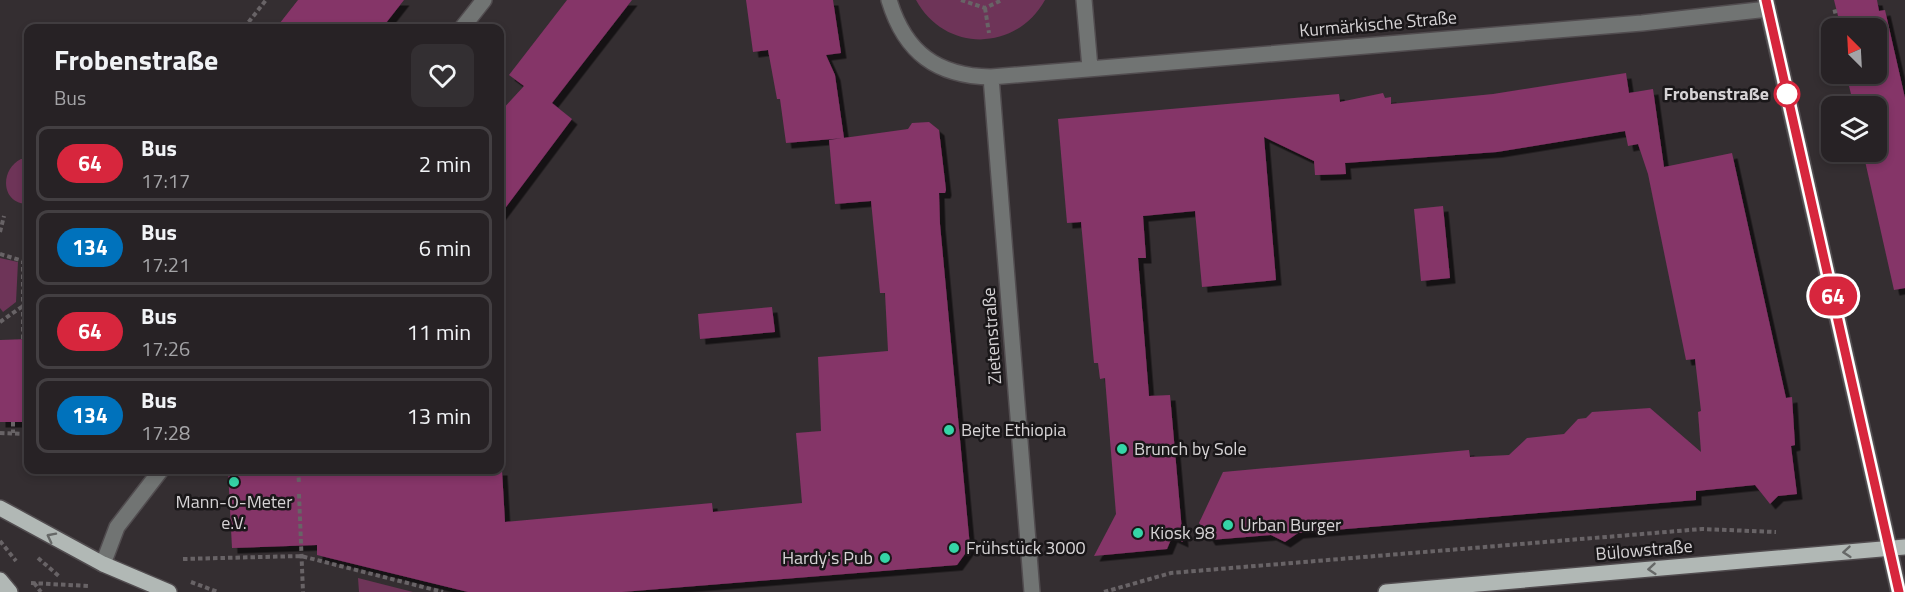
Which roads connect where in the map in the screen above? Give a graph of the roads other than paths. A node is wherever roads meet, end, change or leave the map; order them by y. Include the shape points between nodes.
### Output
1 (484, 0) edge
2 (889, 0) edge
3 (1084, 0) edge
4 (1767, 5) edge
5 (465, 24) edge
6 (1090, 68) junction
7 (992, 77) junction
8 (157, 474) edge
9 (0, 508) edge
10 (1898, 548) edge
11 (103, 564) junction
12 (169, 592) edge
13 (1032, 592) edge
14 (1386, 592) edge
15 (1899, 592) edge

1 - 5 street
2 - 7 street, Kurmärkische Straße via 904,37 921,54 964,77
3 - 6 street
4 - 6 street, Kurmärkische Straße via 1642,23
4 - 10 street
6 - 7 street, Kurmärkische Straße
7 - 13 street, Zietenstraße
8 - 11 street via 117,527
11 -> 9 main road
10 -> 14 main road, Bülowstraße
10 - 15 street
11 - 12 main road

